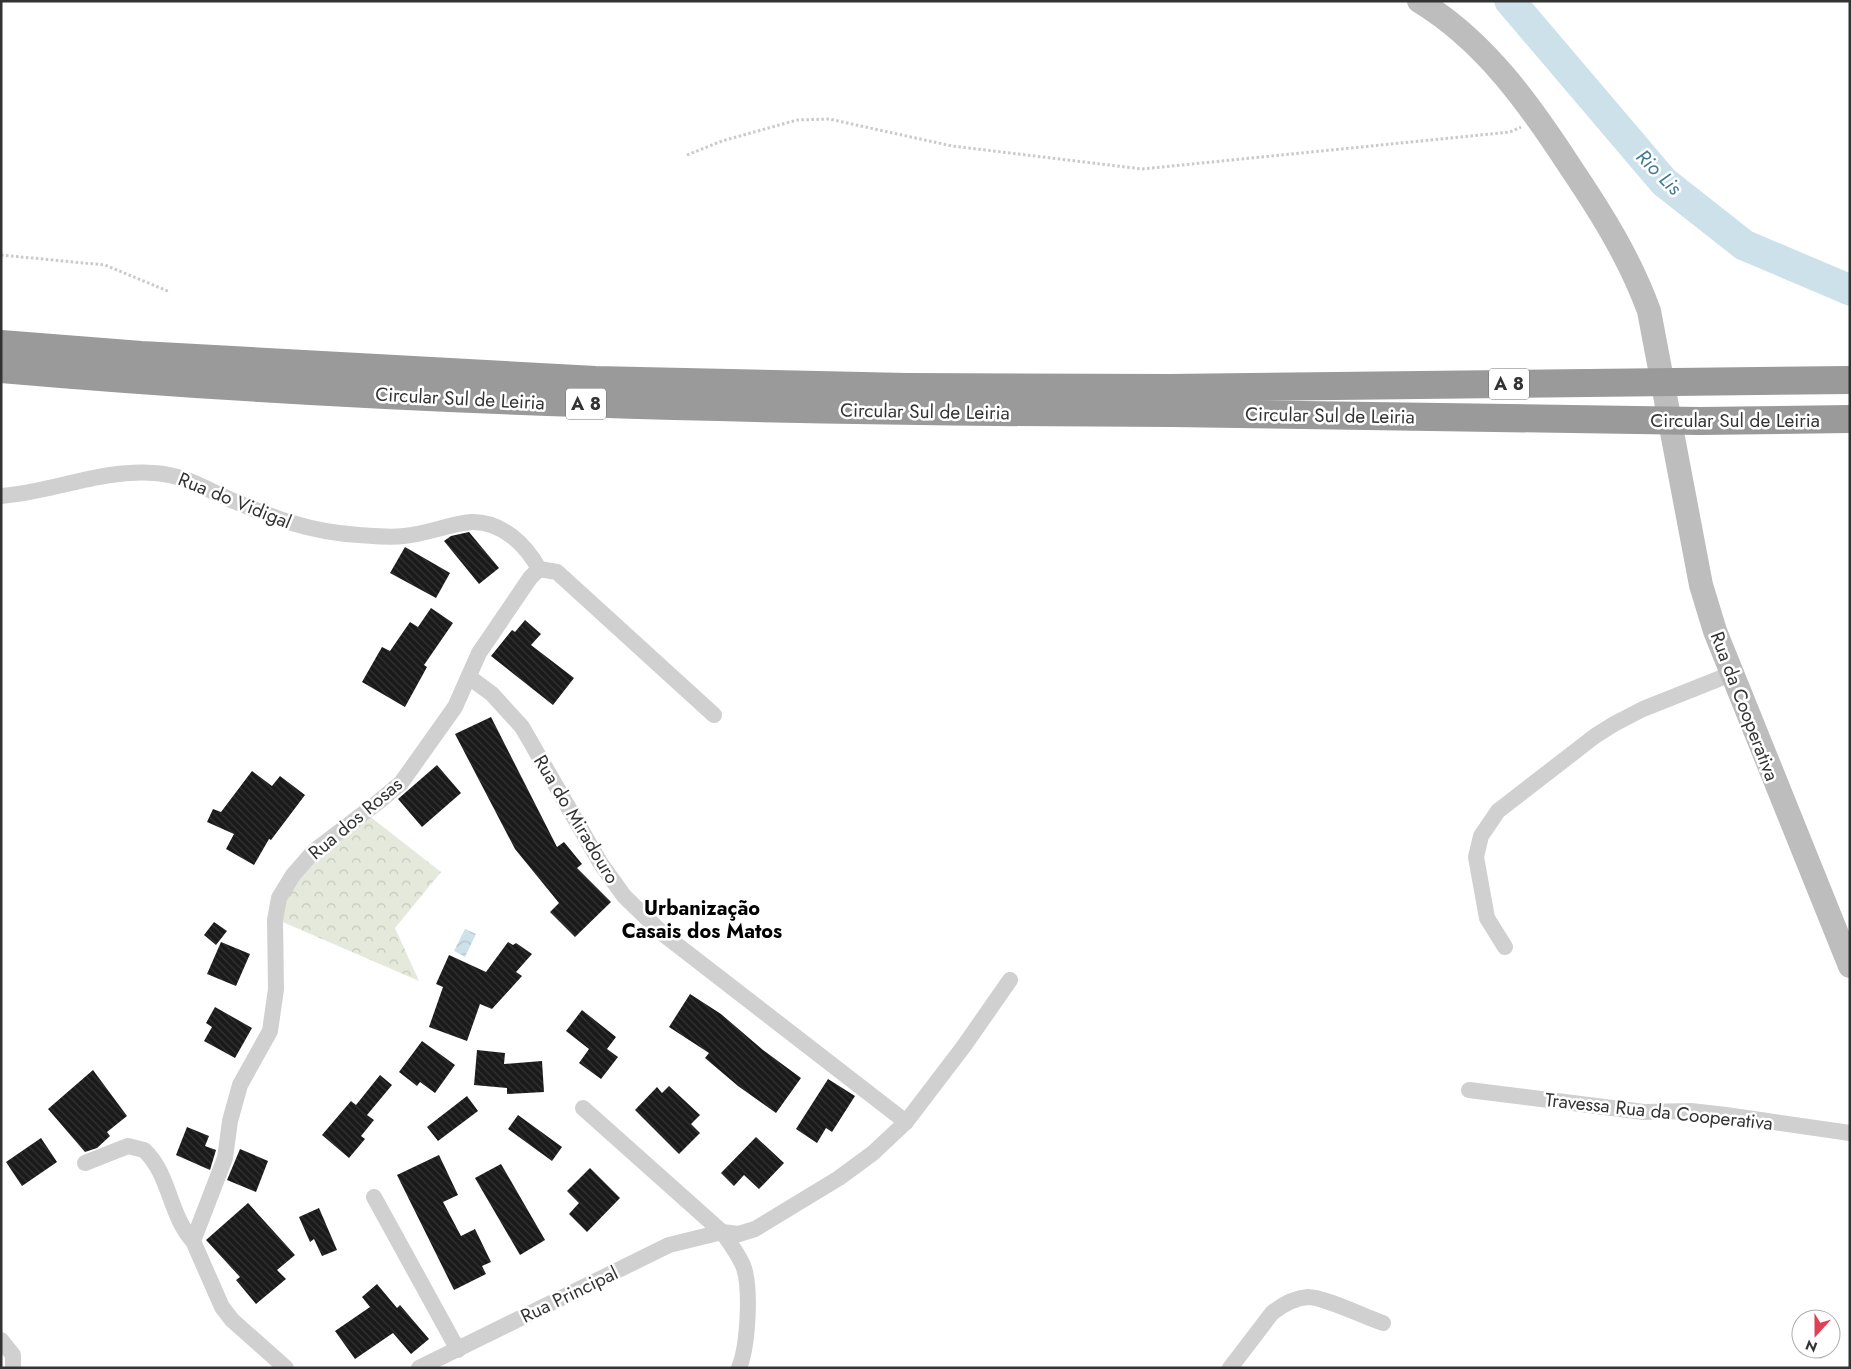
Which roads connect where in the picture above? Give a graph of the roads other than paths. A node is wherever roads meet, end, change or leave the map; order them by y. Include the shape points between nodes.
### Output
1 (1419, 1) edge
2 (1, 344) edge
3 (1, 369) edge
4 (1850, 380) edge
5 (1170, 400) junction
6 (1850, 419) edge
7 (1, 496) edge
8 (539, 570) junction
9 (1731, 674) junction
10 (469, 677) junction
11 (714, 715) dead end
12 (1505, 947) dead end
13 (1850, 966) edge
14 (1010, 980) dead end
15 (1469, 1090) dead end
16 (583, 1108) dead end
17 (906, 1122) junction
18 (1850, 1133) edge
19 (85, 1163) dead end
20 (374, 1197) dead end
21 (722, 1232) junction
22 (193, 1241) junction
23 (1382, 1323) dead end
24 (1, 1340) edge
25 (458, 1350) junction
26 (13, 1368) edge
27 (286, 1368) edge
28 (419, 1368) edge
29 (739, 1368) edge
30 (1230, 1368) edge

1 - 9 main road, Rua da Cooperativa via 1446,18 1483,52 1539,120 1610,228 1639,284 1649,311 1702,585
2 - 5 highway, Circular Sul de Leiria / A 8 via 141,355 596,380 907,387
3 - 5 highway, Circular Sul de Leiria / A 8 via 141,382 604,405 908,412
4 - 5 highway, Circular Sul de Leiria / A 8, bridge
5 - 6 highway, Circular Sul de Leiria / A 8, bridge via 1699,421
7 - 8 street, Rua do Vidigal via 27,494 111,474 182,476 305,528 360,535 403,536 472,522 486,524 513,537 531,554
8 - 10 street, Rua dos Rosas via 530,578 479,653
8 - 11 street via 557,572
9 - 12 street via 1614,724 1498,811 1481,836 1476,858 1487,918
9 - 13 main road, Rua da Cooperativa
10 - 17 street, Rua do Miradouro via 492,694 522,727 601,864 630,903 663,934
10 - 22 street, Rua dos Rosas via 455,707 401,783 314,851 293,875 279,898 274,920 276,990 270,1031 240,1084 225,1158
14 - 17 street, Rua Principal
15 - 18 street, Travessa Rua da Cooperativa via 1644,1112 1700,1112
16 - 21 street
17 - 21 street, Rua Principal via 873,1153 789,1210 755,1229 739,1234
19 - 22 street via 128,1146 144,1150 158,1167 184,1231
20 - 25 street
21 - 25 street, Rua Principal via 669,1245
21 - 29 street via 738,1255 747,1280 744,1348
22 - 27 street via 227,1313
23 - 30 street via 1316,1298 1298,1299 1272,1313
24 - 26 street via 13,1356
25 - 28 street, Rua Principal

